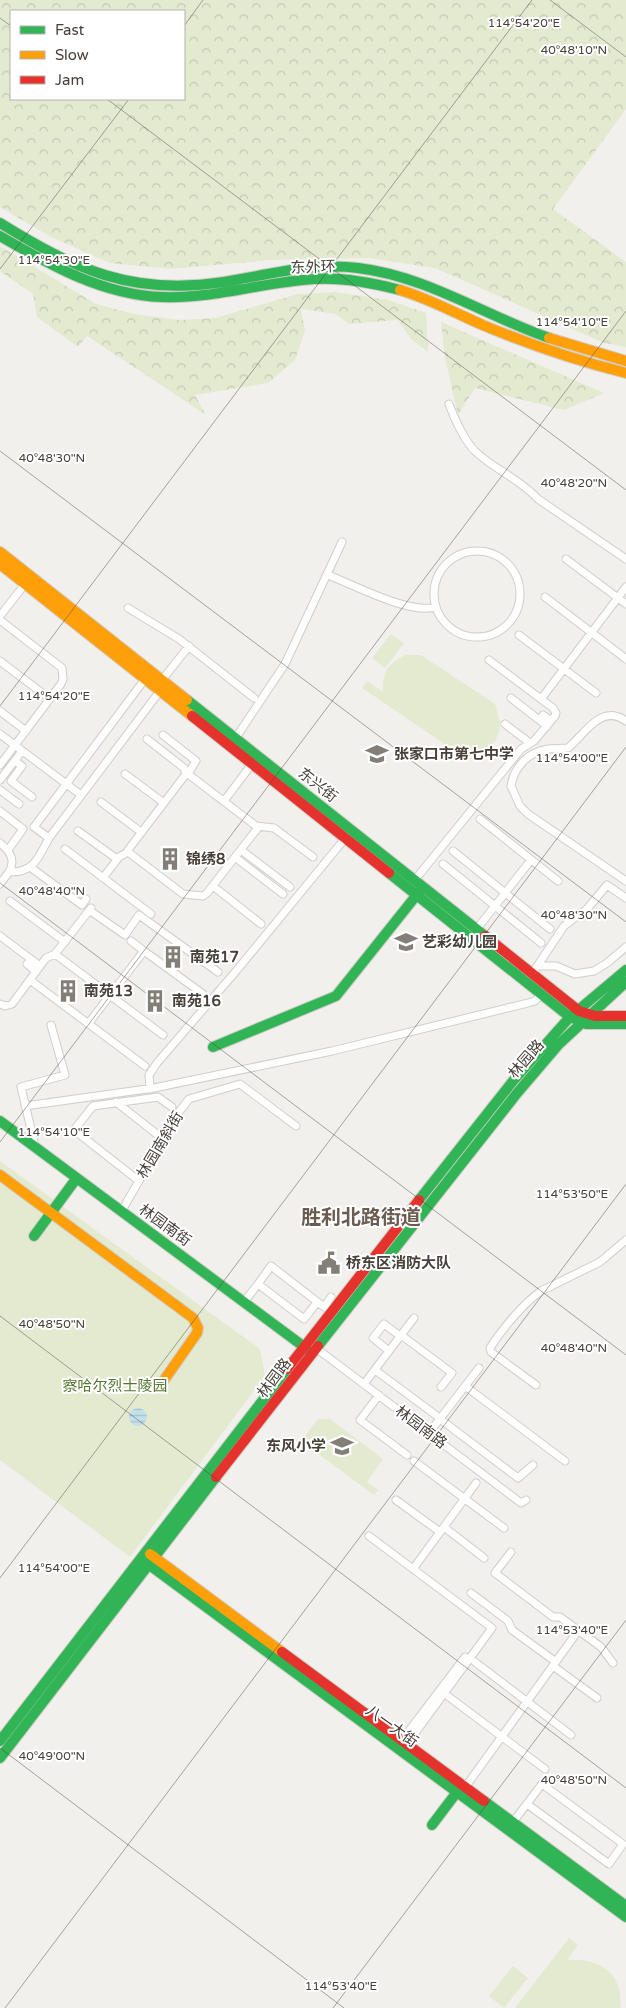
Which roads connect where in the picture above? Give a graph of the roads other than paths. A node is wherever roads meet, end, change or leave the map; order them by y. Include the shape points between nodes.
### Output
1 (0, 223) edge
2 (0, 236) edge
3 (626, 361) edge
4 (626, 373) edge
5 (449, 404) dead end
6 (342, 542) dead end
7 (0, 552) edge
8 (566, 559) dead end
9 (626, 559) edge
10 (0, 564) edge
11 (328, 575) junction
12 (28, 580) junction
13 (626, 586) edge
14 (545, 597) dead end
15 (617, 598) junction
16 (626, 604) edge
17 (436, 607) junction
18 (128, 608) dead end
19 (0, 618) edge
20 (591, 632) junction
21 (519, 635) dead end
22 (189, 646) junction
23 (626, 659) edge
24 (489, 660) dead end
25 (0, 661) edge
26 (564, 668) junction
27 (148, 676) junction
28 (162, 685) junction
29 (596, 692) dead end
30 (254, 698) dead end
31 (511, 698) dead end
32 (50, 699) junction
33 (541, 699) junction
34 (0, 711) edge
35 (544, 715) dead end
36 (626, 721) edge
37 (505, 724) dead end
38 (549, 724) junction
39 (26, 731) junction
40 (0, 734) edge
41 (162, 735) dead end
42 (147, 739) dead end
43 (236, 739) junction
44 (530, 743) junction
45 (15, 746) junction
46 (22, 751) junction
47 (255, 760) junction
48 (15, 761) junction
49 (0, 764) edge
50 (125, 774) dead end
51 (187, 774) junction
52 (0, 780) edge
53 (66, 784) junction
54 (0, 790) edge
55 (82, 795) junction
56 (32, 797) dead end
57 (224, 801) junction
58 (101, 802) dead end
59 (164, 803) junction
60 (19, 804) dead end
61 (0, 811) edge
62 (480, 819) dead end
63 (256, 826) junction
64 (78, 831) dead end
65 (142, 832) junction
66 (348, 835) junction
67 (49, 838) junction
68 (0, 844) edge
69 (65, 849) dead end
70 (8, 850) junction
71 (241, 850) junction
72 (453, 851) dead end
73 (128, 852) junction
74 (313, 857) dead end
75 (236, 858) junction
76 (117, 859) junction
77 (531, 860) junction
78 (443, 864) dead end
79 (30, 868) junction
80 (9, 872) junction
81 (103, 878) junction
82 (414, 881) junction
83 (558, 881) dead end
84 (626, 882) edge
85 (0, 884) edge
86 (213, 886) junction
87 (290, 887) dead end
88 (419, 892) junction
89 (505, 893) junction
90 (284, 894) dead end
91 (626, 898) edge
92 (86, 899) dead end
93 (10, 901) dead end
94 (495, 906) junction
95 (151, 914) dead end
96 (261, 924) dead end
97 (550, 929) dead end
98 (476, 930) junction
99 (0, 936) edge
100 (65, 942) junction
101 (131, 942) dead end
102 (542, 943) dead end
103 (626, 946) edge
104 (144, 951) junction
105 (56, 954) junction
106 (27, 964) dead end
107 (38, 969) junction
108 (535, 970) junction
109 (626, 970) edge
110 (218, 972) dead end
111 (30, 980) junction
112 (626, 982) edge
113 (203, 994) dead end
114 (110, 995) junction
115 (541, 995) junction
116 (0, 1004) edge
117 (579, 1011) junction
118 (590, 1015) junction
119 (626, 1016) edge
120 (570, 1017) junction
121 (581, 1023) junction
122 (88, 1024) junction
123 (605, 1024) junction
124 (626, 1024) edge
125 (51, 1025) dead end
126 (162, 1035) dead end
127 (563, 1040) junction
128 (213, 1047) dead end
129 (145, 1066) dead end
130 (150, 1089) junction
131 (116, 1102) junction
132 (25, 1106) junction
133 (172, 1107) dead end
134 (0, 1122) edge
135 (296, 1126) dead end
136 (163, 1139) junction
137 (36, 1149) junction
138 (0, 1174) edge
139 (76, 1179) junction
140 (139, 1181) junction
141 (121, 1212) junction
142 (51, 1213) junction
143 (34, 1236) dead end
144 (626, 1240) edge
145 (258, 1284) junction
146 (331, 1297) dead end
147 (244, 1302) junction
148 (315, 1306) dead end
149 (414, 1318) dead end
150 (401, 1335) junction
151 (310, 1349) junction
152 (389, 1351) junction
153 (479, 1368) dead end
154 (375, 1370) junction
155 (162, 1382) dead end
156 (364, 1384) junction
157 (536, 1385) dead end
158 (465, 1386) junction
159 (441, 1387) dead end
160 (379, 1395) junction
161 (438, 1418) junction
162 (429, 1433) junction
163 (407, 1455) dead end
164 (414, 1461) dead end
165 (566, 1461) dead end
166 (533, 1465) dead end
167 (476, 1484) dead end
168 (464, 1499) junction
169 (396, 1500) dead end
170 (526, 1500) dead end
171 (504, 1528) dead end
172 (442, 1530) junction
173 (369, 1536) dead end
174 (511, 1552) dead end
175 (148, 1558) junction
176 (484, 1558) dead end
177 (413, 1569) junction
178 (471, 1593) dead end
179 (578, 1631) junction
180 (465, 1657) dead end
181 (476, 1662) dead end
182 (613, 1663) dead end
183 (555, 1664) junction
184 (450, 1697) dead end
185 (597, 1698) dead end
186 (528, 1701) junction
187 (572, 1735) dead end
188 (502, 1736) junction
189 (0, 1741) edge
190 (404, 1742) junction
191 (2, 1752) edge
192 (546, 1769) dead end
193 (459, 1788) junction
194 (527, 1804) junction
195 (513, 1822) junction
196 (432, 1825) dead end
197 (626, 1906) edge
198 (626, 1918) edge

1 - 3 main road via 78,265 107,276 143,282 196,285 330,266 387,274 422,285 523,328
2 - 4 main road, 东外环 via 53,267 126,293 186,297 314,279 388,288 444,306 560,355
5 - 9 street via 475,451
6 - 11 street
7 - 12 main road, 东兴街
8 - 15 street
10 - 12 main road, 东兴街
11 - 17 street via 410,608
11 - 43 street via 285,664
12 - 19 street
12 - 27 main road, 东兴街
13 - 15 street
14 - 20 street
15 - 16 street
15 - 20 street
17 - 17 street via 449,627 462,635 491,635 514,618 521,590 517,575 498,555 484,550 470,550 457,555 438,575 434,589
18 - 22 street
19 - 32 street via 62,668 64,679
20 - 23 street
20 - 26 street
21 - 26 street
22 - 28 street
22 - 30 street
24 - 33 street
25 - 32 street
26 - 29 street
26 - 33 street
27 - 28 main road, 东兴街
27 - 53 street
28 - 43 main road, 东兴街
28 - 47 main road, 东兴街
28 - 55 street
31 - 38 street
32 - 39 street
33 - 38 street via 556,713
34 - 39 street
35 - 38 street
36 - 84 street via 612,714 603,716 568,748 546,749 530,756 516,770 511,786 520,806 528,814
37 - 44 street
38 - 44 street
39 - 45 street
40 - 45 street
41 - 51 street via 196,761
42 - 51 street via 184,768
43 - 47 main road, 东兴街
44 - 82 street via 521,749
45 - 46 street
45 - 49 street
46 - 48 street
46 - 53 street
47 - 57 street
47 - 66 main road, 东兴街
48 - 52 street
48 - 56 street via 22,766 11,781
50 - 59 street
51 - 57 street
51 - 59 street
53 - 55 street
53 - 67 street via 34,827
54 - 60 street
55 - 67 street
57 - 63 street
58 - 65 street
59 - 65 street
61 - 70 street via 24,829
62 - 77 street
63 - 71 street via 256,832
63 - 74 street via 274,828
64 - 76 street
65 - 73 street
66 - 82 main road, 东兴街
66 - 88 main road, 东兴街
66 - 130 street via 157,1063 149,1075
67 - 79 street
68 - 70 street
69 - 81 street
70 - 80 street via 13,865
71 - 75 street
71 - 87 street
72 - 89 street
73 - 76 street
73 - 86 street via 183,894 203,896
75 - 86 street
75 - 90 street
76 - 81 street
77 - 83 street
77 - 89 street
78 - 94 street
79 - 80 street
79 - 92 street via 82,905
80 - 85 street
81 - 95 street
82 - 88 main road, 东兴街
86 - 96 street
88 - 98 main road, 东兴街
88 - 115 main road, 东兴街
88 - 128 main road via 336,996
89 - 94 street
89 - 97 street
91 - 108 street via 607,885 587,909 564,926
93 - 100 street
94 - 98 street
94 - 102 street
98 - 108 main road, 东兴街
99 - 107 street
100 - 105 street
100 - 110 street via 90,909 125,935 139,915
101 - 104 street
103 - 108 street via 594,970 575,974 556,966
104 - 113 street
104 - 114 street
105 - 107 street via 49,956
105 - 114 street
106 - 107 street
107 - 111 street
108 - 117 main road, 东兴街
109 - 117 main road, 林园路
111 - 116 street via 12,1004
111 - 122 street
112 - 118 main road, 林园路
114 - 122 street
114 - 126 street
115 - 120 main road, 东兴街
115 - 130 street via 528,1003 341,1048
117 - 118 main road, 东兴街
117 - 120 main road, 林园路
118 - 119 main road, 东兴街
118 - 121 main road, 林园路
120 - 121 main road, 东兴街
120 - 151 main road, 林园路 via 513,1081
121 - 123 main road, 东兴街
121 - 127 main road, 林园路
122 - 129 street
123 - 124 main road, 东兴街
123 - 127 main road
125 - 132 street via 65,1074 21,1087
127 - 151 main road, 林园路
130 - 132 street
131 - 133 street via 158,1097
131 - 136 street
131 - 140 street via 94,1106 74,1130
132 - 137 street
134 - 137 main road, 林园南街
135 - 136 street, 林园南斜街 via 240,1084 189,1100
136 - 140 street, 林园南斜街
137 - 139 main road, 林园南街
138 - 142 main road
139 - 141 main road, 林园南街
139 - 142 main road
140 - 141 street, 林园南斜街
141 - 147 main road, 林园南街
142 - 143 main road
142 - 155 main road via 197,1324 192,1341
144 - 157 street via 600,1262 533,1296 490,1348
145 - 146 street via 271,1266 324,1307
145 - 147 street
145 - 148 street via 304,1319
147 - 151 main road, 林园南街
149 - 150 street
150 - 152 street
150 - 152 street via 384,1324 373,1338
150 - 159 street via 452,1373
151 - 156 street, 林园南路
151 - 175 main road, 林园路
152 - 154 street
153 - 158 street
154 - 156 street
154 - 161 street
156 - 160 street, 林园南路
158 - 161 street
158 - 165 street
160 - 162 street, 林园南路
160 - 163 street via 360,1420
161 - 162 street
161 - 166 street via 518,1478
162 - 170 street, 林园南路 via 521,1503
164 - 168 street
167 - 168 street
168 - 171 street
168 - 172 street
169 - 172 street
172 - 176 street
172 - 177 street
173 - 177 street
174 - 179 street via 495,1573 553,1617 560,1617
175 - 189 main road, 林园路
175 - 190 main road, 八一大街
175 - 191 main road, 林园路
175 - 193 main road, 八一大街
177 - 190 street via 492,1628
178 - 183 street via 508,1621 512,1630
179 - 182 street via 601,1647
179 - 183 street
180 - 190 street
181 - 186 street
183 - 185 street
183 - 186 street
184 - 188 street
186 - 187 street
186 - 188 street
188 - 192 street
188 - 193 street via 469,1782
190 - 193 main road, 八一大街
193 - 195 main road, 八一大街
193 - 196 main road
193 - 198 main road, 八一大街
194 - 194 street via 542,1784 624,1844 609,1864
194 - 195 street
195 - 197 main road, 八一大街

